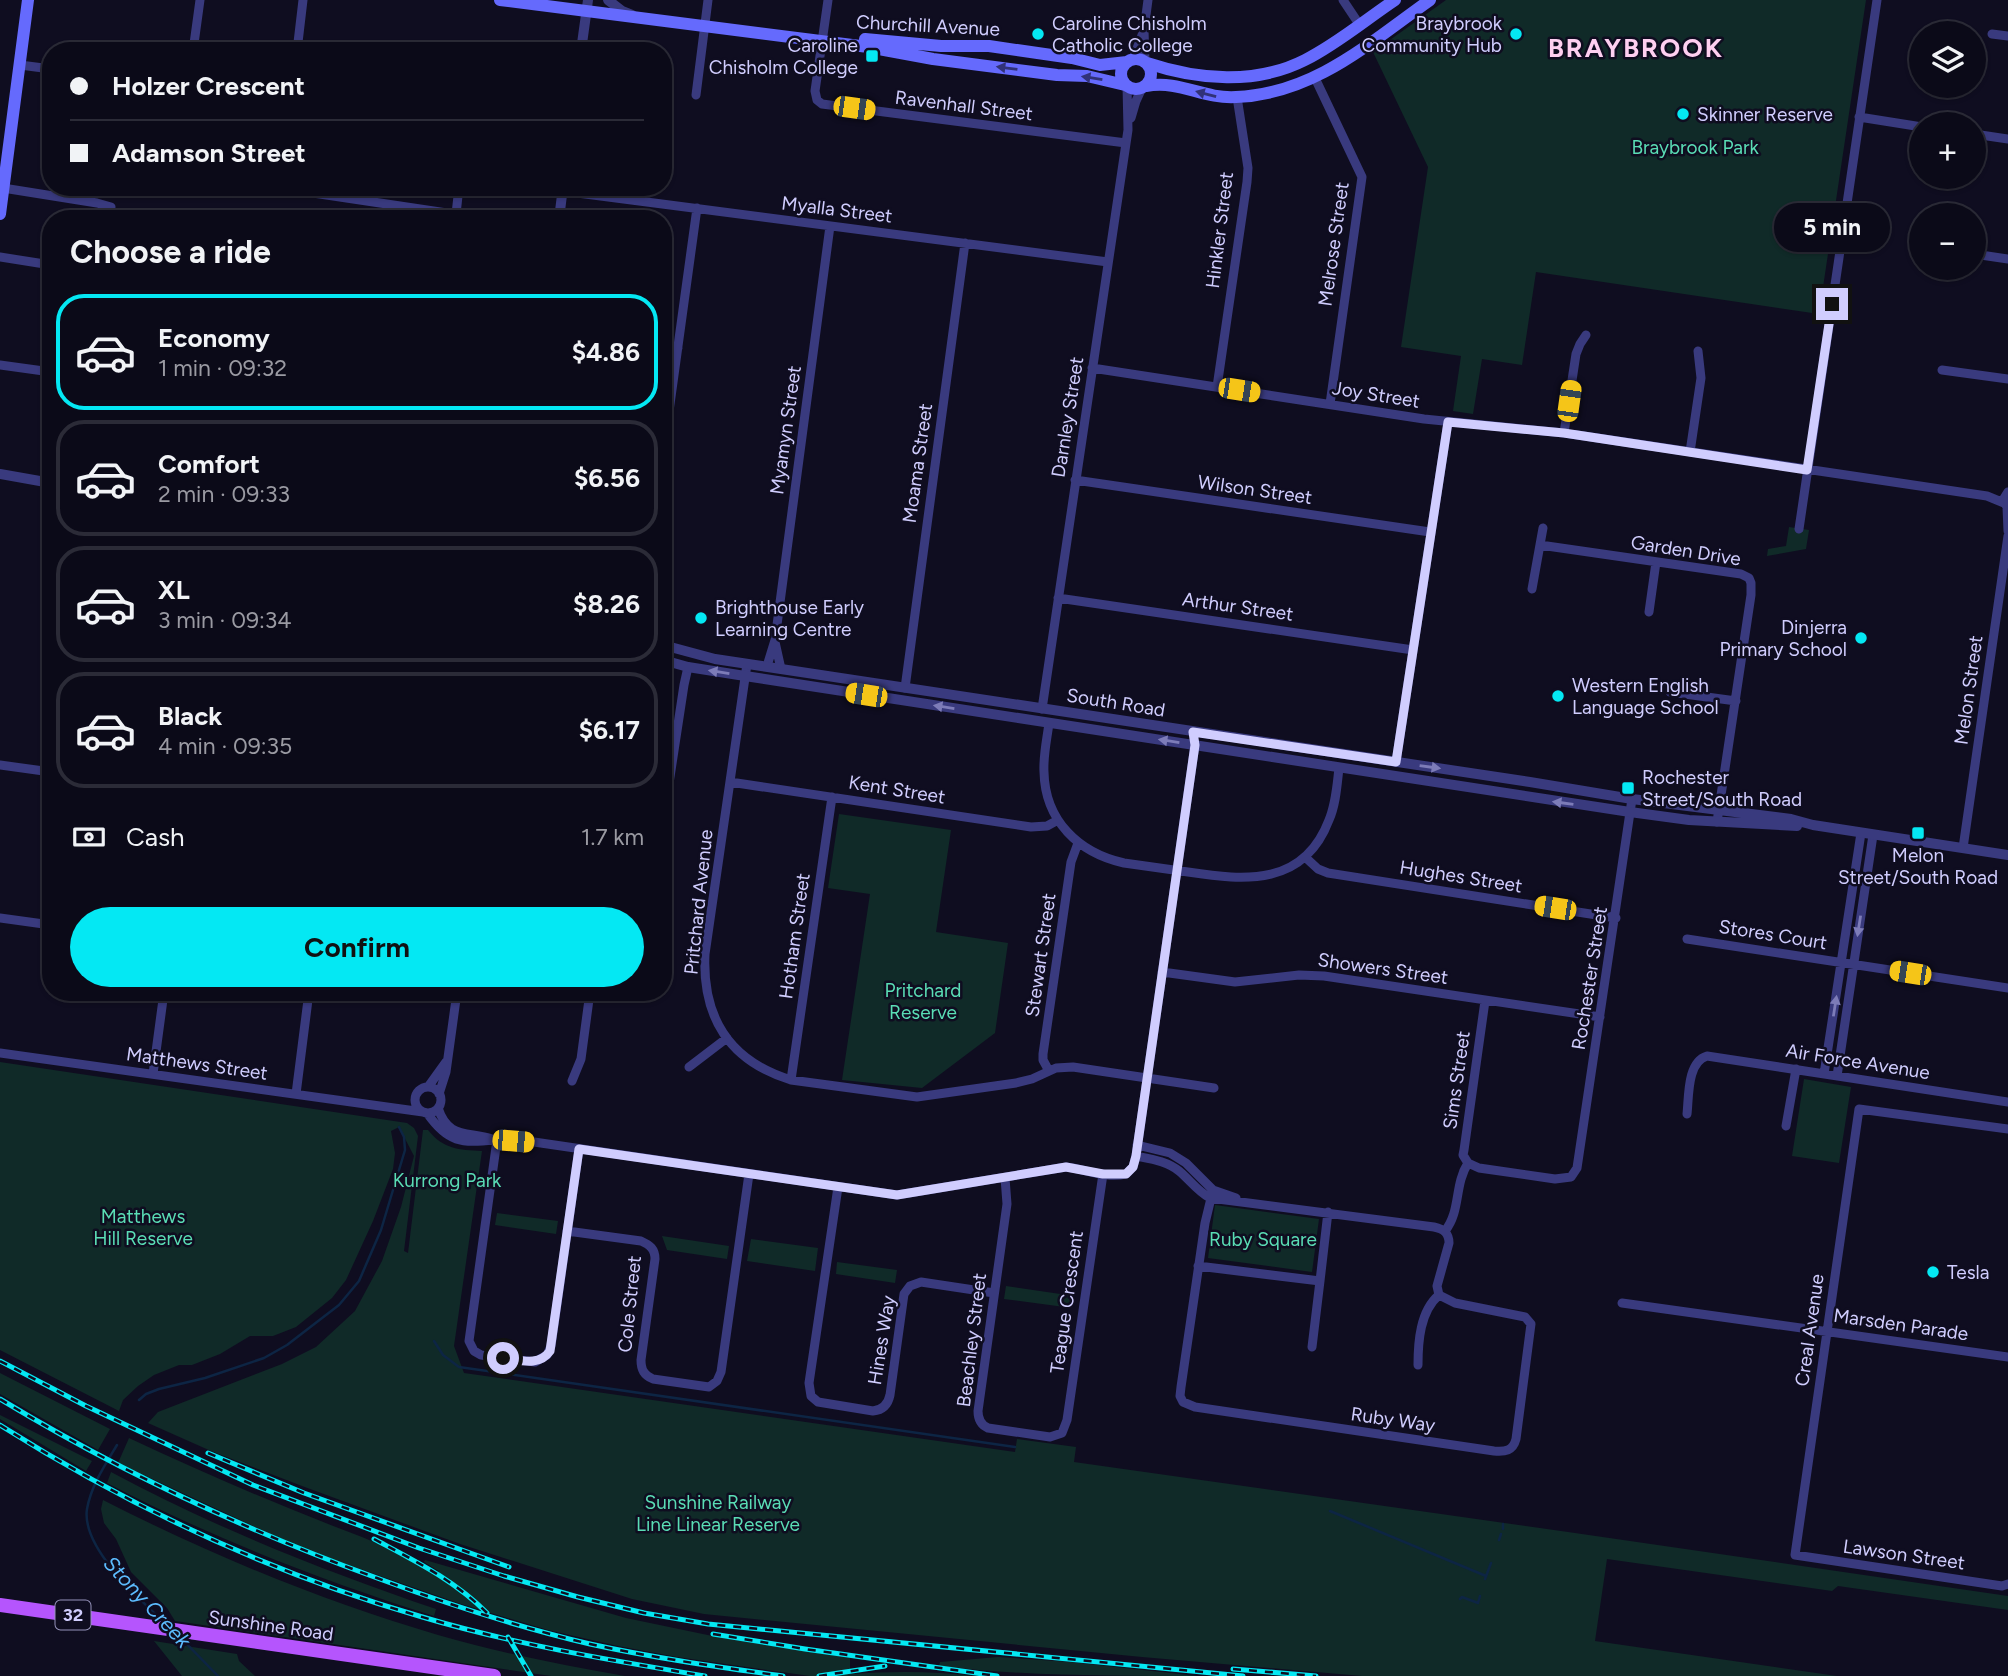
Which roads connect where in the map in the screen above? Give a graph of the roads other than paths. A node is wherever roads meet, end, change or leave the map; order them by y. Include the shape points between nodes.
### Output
1 (29, 0) edge
2 (200, 0) edge
3 (303, 0) edge
4 (500, 0) edge
5 (608, 0) edge
6 (708, 0) edge
7 (828, 0) edge
8 (1148, 0) edge
9 (1343, 0) edge
10 (1395, 0) edge
11 (1430, 0) edge
12 (1877, 0) edge
13 (587, 6) edge
14 (640, 18) junction
15 (1359, 24) junction
16 (704, 26) junction
17 (1992, 34) dead end
18 (2008, 36) edge
19 (1374, 40) junction
20 (822, 41) junction
21 (194, 42) edge
22 (298, 42) edge
23 (582, 42) edge
24 (1306, 60) junction
25 (1138, 62) junction
26 (20, 65) junction
27 (42, 68) edge
28 (1236, 77) junction
29 (1315, 78) junction
30 (1126, 86) junction
31 (1144, 87) junction
32 (696, 95) dead end
33 (1237, 97) junction
34 (1859, 117) junction
35 (1909, 125) edge
36 (1128, 130) junction
37 (1986, 136) edge
38 (2008, 139) edge
39 (1126, 144) junction
40 (2, 191) edge
41 (323, 196) edge
42 (612, 196) edge
43 (111, 207) dead end
44 (697, 208) junction
45 (401, 210) edge
46 (0, 214) edge
47 (830, 226) junction
48 (965, 243) junction
49 (1986, 256) edge
50 (0, 257) edge
51 (2008, 259) edge
52 (1108, 262) junction
53 (42, 264) edge
54 (1586, 335) dead end
55 (672, 347) edge
56 (678, 348) junction
57 (1698, 351) dead end
58 (0, 365) edge
59 (1092, 368) junction
60 (1941, 370) dead end
61 (42, 371) edge
62 (2008, 379) edge
63 (672, 385) edge
64 (1217, 387) junction
65 (1329, 404) junction
66 (1448, 422) junction
67 (1564, 433) junction
68 (1690, 452) junction
69 (1807, 470) junction
70 (0, 476) edge
71 (1075, 480) junction
72 (42, 482) edge
73 (2006, 501) edge
74 (1543, 528) dead end
75 (1799, 529) dead end
76 (1430, 532) junction
77 (2008, 534) edge
78 (1540, 545) junction
79 (1656, 562) junction
80 (1532, 589) dead end
81 (1058, 598) junction
82 (1648, 612) dead end
83 (775, 640) junction
84 (672, 648) edge
85 (1413, 650) junction
86 (672, 663) edge
87 (747, 663) junction
88 (688, 667) junction
89 (767, 667) junction
90 (781, 669) junction
91 (745, 676) junction
92 (905, 688) junction
93 (1670, 692) dead end
94 (1736, 701) junction
95 (1042, 709) junction
96 (1049, 723) junction
97 (1193, 732) junction
98 (672, 740) edge
99 (675, 740) junction
100 (1195, 745) junction
101 (672, 758) edge
102 (1396, 762) junction
103 (0, 765) edge
104 (1339, 768) junction
105 (42, 771) edge
106 (1394, 776) junction
107 (730, 782) junction
108 (832, 797) junction
109 (1632, 799) junction
110 (1720, 810) junction
111 (1630, 813) junction
112 (1058, 820) junction
113 (1717, 822) junction
114 (1813, 825) junction
115 (1861, 833) junction
116 (1873, 835) junction
117 (1078, 844) junction
118 (1963, 848) junction
119 (2008, 855) edge
120 (1306, 857) junction
121 (1176, 870) junction
122 (0, 918) edge
123 (1616, 918) junction
124 (42, 924) edge
125 (1687, 939) dead end
126 (1841, 962) junction
127 (1853, 964) junction
128 (1162, 972) junction
129 (2008, 988) edge
130 (163, 1001) edge
131 (308, 1001) edge
132 (456, 1001) edge
133 (589, 1001) edge
134 (1485, 1001) junction
135 (1600, 1017) junction
136 (727, 1038) junction
137 (0, 1053) edge
138 (446, 1062) junction
139 (689, 1067) dead end
140 (1796, 1069) junction
141 (1049, 1071) junction
142 (153, 1074) junction
143 (1824, 1074) junction
144 (1837, 1076) junction
145 (1146, 1078) junction
146 (790, 1080) junction
147 (572, 1081) dead end
148 (428, 1087) junction
149 (1214, 1088) dead end
150 (296, 1094) junction
151 (439, 1094) junction
152 (415, 1097) junction
153 (2008, 1102) edge
154 (390, 1107) junction
155 (438, 1108) junction
156 (425, 1113) junction
157 (1687, 1114) dead end
158 (1786, 1126) dead end
159 (2008, 1129) edge
160 (497, 1140) junction
161 (1137, 1145) junction
162 (579, 1149) junction
163 (1136, 1156) junction
164 (1468, 1163) junction
165 (1182, 1167) junction
166 (749, 1174) junction
167 (1103, 1174) junction
168 (1004, 1178) junction
169 (838, 1187) junction
170 (1211, 1194) junction
171 (1328, 1212) junction
172 (567, 1231) junction
173 (1445, 1231) junction
174 (1198, 1266) junction
175 (1320, 1282) junction
176 (994, 1293) junction
177 (1438, 1295) junction
178 (1622, 1303) dead end
179 (1826, 1331) junction
180 (1312, 1347) dead end
181 (2008, 1357) edge
182 (1418, 1365) dead end
183 (1062, 1433) joint
184 (1795, 1555) joint
185 (2008, 1584) edge
186 (0, 1605) edge
187 (495, 1676) edge

1 - 26 main road
2 - 21 street
3 - 22 street
4 - 13 main road
5 - 14 street
6 - 16 street
7 - 20 street
8 - 25 street
9 - 15 street
10 - 15 main road, Churchill Avenue
11 - 19 main road
12 - 34 street
13 - 14 main road
13 - 23 street
14 - 16 main road
15 - 19 main road
15 - 24 main road, Churchill Avenue
16 - 20 main road
16 - 32 street
17 - 18 street
19 - 29 main road
20 - 25 main road, Churchill Avenue via 989,46 1100,65
30 -> 20 main road, Churchill Avenue via 1087,76
20 - 39 street, Ravenhall Street via 815,91 822,104
24 - 28 main road, Churchill Avenue via 1276,72
24 - 29 main road, Melrose Street
25 - 28 main road, Churchill Avenue via 1187,75
25 - 30 main road via 1121,71
25 - 31 main road via 1152,72
26 - 27 street
26 - 40 main road
28 - 33 main road, Hinkler Street
29 - 33 main road via 1280,91
29 - 65 street, Melrose Street via 1362,177
30 - 31 main road
30 - 36 street, Darnley Street
33 -> 31 main road via 1166,84
31 - 36 street, Darnley Street
33 - 64 street, Hinkler Street via 1248,168
34 - 35 street
34 - 69 street
36 - 39 street, Darnley Street
37 - 38 street
39 - 52 street, Darnley Street
40 - 43 street
40 - 46 main road
41 - 45 street
42 - 44 street, Myalla Street
44 - 47 street, Myalla Street
44 - 56 street
47 - 48 street, Myalla Street
47 - 83 street, Myamyn Street
48 - 52 street, Myalla Street
48 - 92 street, Moama Street
49 - 51 street
50 - 53 street
52 - 59 street, Darnley Street
54 - 67 street via 1576,354
55 - 56 street
56 - 63 street
57 - 68 street via 1700,378
58 - 61 street
59 - 64 street, Joy Street
59 - 71 street, Darnley Street
60 - 62 street
64 - 65 street, Joy Street
65 - 66 street, Joy Street
66 - 67 street, Joy Street
66 - 76 street
67 - 68 street, Joy Street
68 - 69 street, Joy Street
69 - 73 street, Joy Street
69 - 75 street
70 - 72 street
71 - 76 street, Wilson Street
71 - 81 street, Darnley Street
73 - 77 street, Melon Street
74 - 78 street
76 - 85 street
77 - 118 street, Melon Street
78 - 79 street, Garden Drive
78 - 80 street
79 - 82 street
79 - 94 street, Garden Drive via 1749,578 1751,595
81 - 85 street, Arthur Street
81 - 95 street, Darnley Street
83 - 89 street, Myamyn Street
83 - 90 street, Myamyn Street
84 - 87 street, South Road
85 - 102 street
86 - 88 street, South Road
87 - 89 street, South Road
87 - 91 street, Pritchard Avenue
91 -> 88 street, South Road
88 - 99 street
89 - 90 street, South Road
90 - 92 street, South Road
96 -> 91 street, South Road
91 - 107 street, Pritchard Avenue
92 - 95 street, South Road
93 - 94 street
94 - 110 street, Garden Drive
95 - 96 street
95 - 97 street, South Road
100 -> 96 street, South Road
96 - 112 street via 1044,782
97 - 100 street
97 - 102 street, South Road
98 - 99 street
99 - 101 street
100 - 104 street, South Road
100 - 121 street
102 - 106 street
102 -> 109 street, South Road
103 - 105 street
104 - 106 street, South Road
104 - 120 street via 1330,819
111 -> 106 street, South Road
107 - 108 street, Kent Street
107 - 136 street, Pritchard Avenue via 704,974 712,1014
108 - 112 street, Kent Street via 1031,827
108 - 146 street, Hotham Street
109 - 110 street, South Road
109 - 111 street, Rochester Street
110 - 113 street, Garden Drive
110 - 114 street, South Road
111 - 113 street, South Road
111 - 123 street, Rochester Street
112 - 117 street
113 - 114 street, South Road
114 - 115 street, South Road
115 - 116 street, South Road
115 - 126 street
116 - 118 street, South Road
116 -> 127 street
117 - 121 street via 1111,860
117 - 141 street, Stewart Street via 1071,862 1043,1054
118 - 119 street, South Road
120 - 121 street via 1276,873 1249,878
120 - 123 street, Hughes Street via 1328,873
121 - 128 street
122 - 124 street
123 - 135 street, Rochester Street
125 - 126 street, Stores Court
126 - 127 street, Stores Court
143 -> 126 street
127 - 129 street, Stores Court
127 - 144 street
128 - 134 street, Showers Street via 1235,982 1324,976
128 - 145 street
130 - 142 street
131 - 150 street
132 - 138 street
133 - 147 street via 581,1059
134 - 135 street, Showers Street
134 - 164 street, Sims Street via 1464,1150
135 - 164 street, Rochester Street via 1575,1173 1565,1179
136 - 139 street
136 - 146 street, Pritchard Avenue via 758,1066
137 - 142 street, Matthews Street
138 - 148 street
138 - 151 street
140 - 143 street, Air Force Avenue
140 - 157 street, Air Force Avenue via 1703,1057 1693,1072
140 - 158 street
141 - 145 street, Pritchard Avenue via 1073,1067
141 - 146 street, Pritchard Avenue via 1016,1083 917,1097
142 - 150 street, Matthews Street
143 - 144 street, Air Force Avenue
144 - 153 street, Air Force Avenue
145 - 149 street, Pritchard Avenue
145 - 161 street
148 - 151 street
148 - 152 street
150 - 154 street, Matthews Street
151 - 155 street
152 - 154 street, Matthews Street
152 - 156 street via 416,1106
154 - 156 street, Matthews Street
155 - 156 street
155 - 160 street via 446,1125 454,1130
156 - 160 street via 451,1138
159 - 179 street, Creal Avenue via 1859,1109
160 - 162 street
160 - 172 street via 468,1335 477,1353 535,1362 547,1355
161 - 163 street
161 - 165 street via 1170,1153
162 - 166 street
162 - 172 street
163 - 165 street
163 - 167 street via 1126,1174
164 - 173 street via 1454,1219
165 - 170 street via 1200,1193
166 - 169 street
166 - 172 street, Cole Street via 721,1372 709,1387 653,1379 642,1370 655,1259 650,1246
167 - 168 street via 1066,1167
167 - 183 street, Teague Crescent
168 - 169 street via 905,1194
168 - 176 street, Beachley Street via 1007,1204
169 - 176 street, Hines Way via 810,1383 811,1396 818,1402 873,1411 886,1405 904,1294 913,1284
170 - 171 street via 1226,1201
170 - 174 street, Ruby Way
171 - 173 street
171 - 175 street
173 - 177 street via 1449,1243
174 - 175 street
174 - 177 street, Ruby Way via 1180,1395 1188,1405 1507,1451 1516,1439 1531,1324 1525,1317 1455,1303
175 - 180 street
176 - 183 street, Beachley Street via 978,1418 988,1428 1049,1437
177 - 182 street via 1425,1315
178 - 179 street, Marsden Parade
179 - 181 street, Marsden Parade
179 - 184 street, Creal Avenue
184 - 185 street, Lawson Street
186 - 187 main road, Sunshine Road / 32

